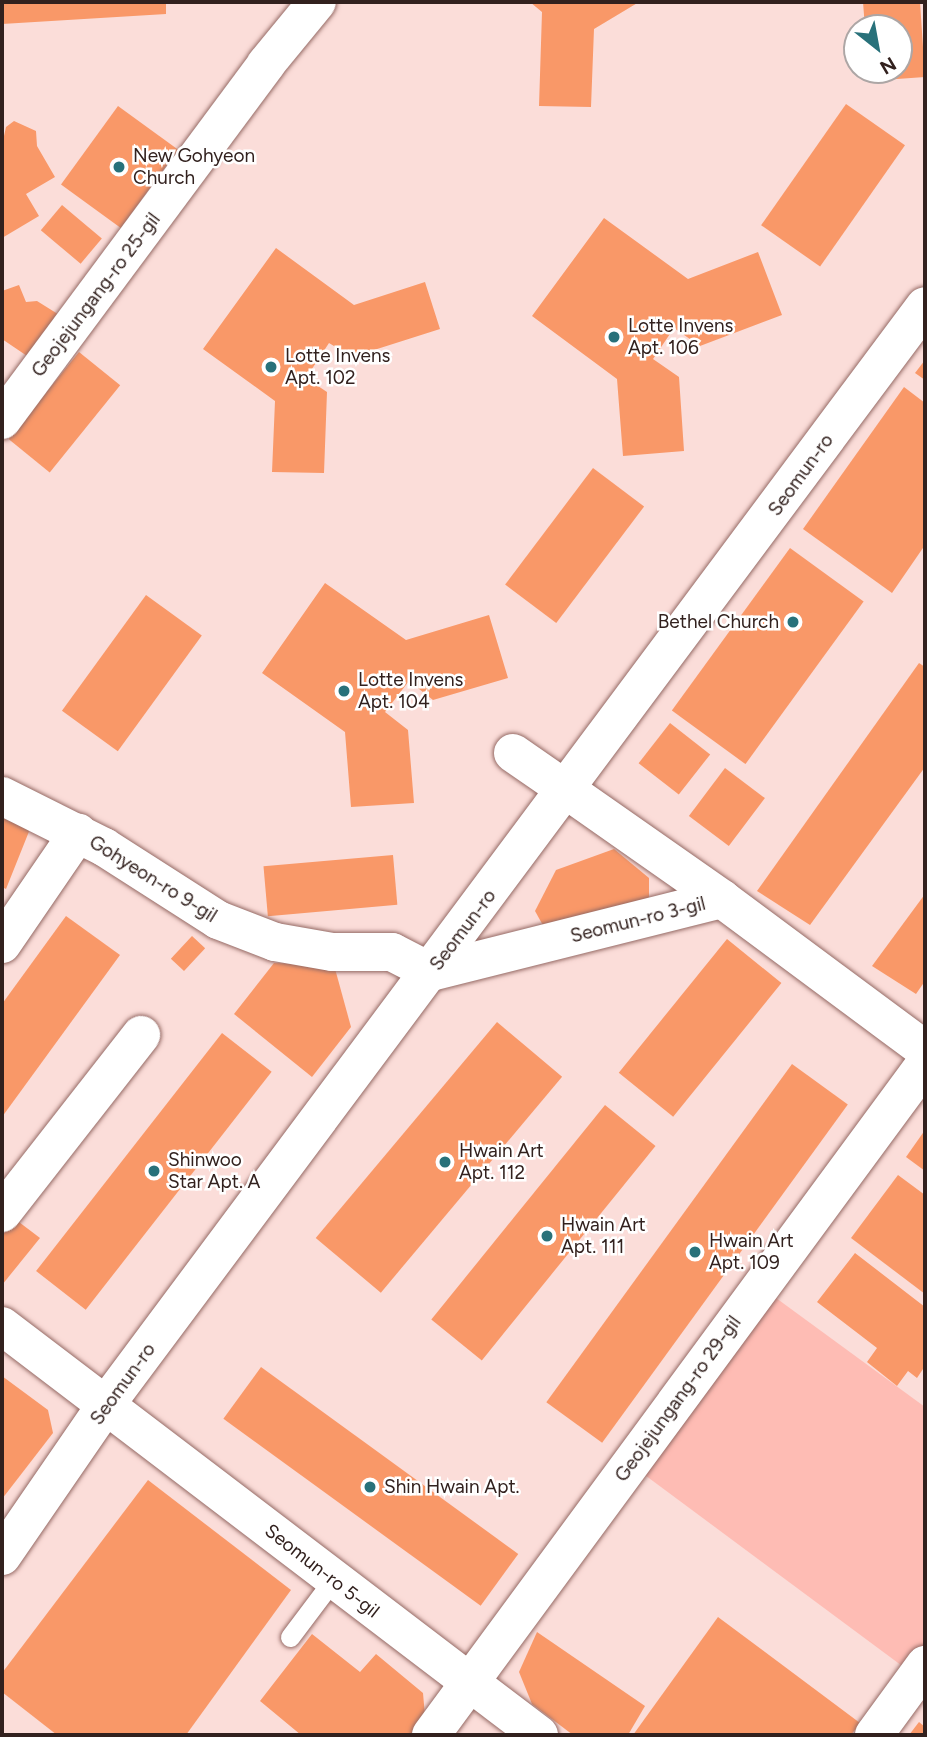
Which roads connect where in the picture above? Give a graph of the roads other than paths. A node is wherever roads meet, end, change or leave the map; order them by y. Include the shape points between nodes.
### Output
1 (317, 2) edge
2 (925, 306) edge
3 (2, 420) edge
4 (513, 753) dead end
5 (568, 791) junction
6 (2, 796) edge
7 (78, 833) junction
8 (722, 899) junction
9 (2, 944) edge
10 (431, 972) junction
11 (141, 1035) dead end
12 (925, 1049) edge
13 (925, 1064) edge
14 (2, 1213) edge
15 (2, 1326) edge
16 (107, 1404) junction
17 (2, 1556) edge
18 (334, 1580) junction
19 (290, 1637) dead end
20 (921, 1682) edge
21 (468, 1684) junction
22 (431, 1735) edge
23 (539, 1735) edge
24 (874, 1735) edge

1 - 3 street, Geojejungang-ro 25-gil via 265,64
2 - 5 street, Seomun-ro
4 - 5 street
5 - 8 street
5 - 10 street, Seomun-ro
6 - 7 street, Gohyeon-ro 9-gil
7 - 9 street
7 - 10 street, Gohyeon-ro 9-gil via 218,920 332,953 392,952
8 - 10 street, Seomun-ro 3-gil
8 - 12 street, Seomun-ro 3-gil
10 - 16 street, Seomun-ro
11 - 14 street
13 - 21 street, Geojejungang-ro 29-gil
15 - 16 street, Seomun-ro 5-gil
16 - 17 street, Seomun-ro
16 - 18 street, Seomun-ro 5-gil
18 - 19 lane
18 - 21 street, Seomun-ro 5-gil
20 - 24 street
21 - 22 street, Geojejungang-ro 29-gil
21 - 23 street, Seomun-ro 5-gil

